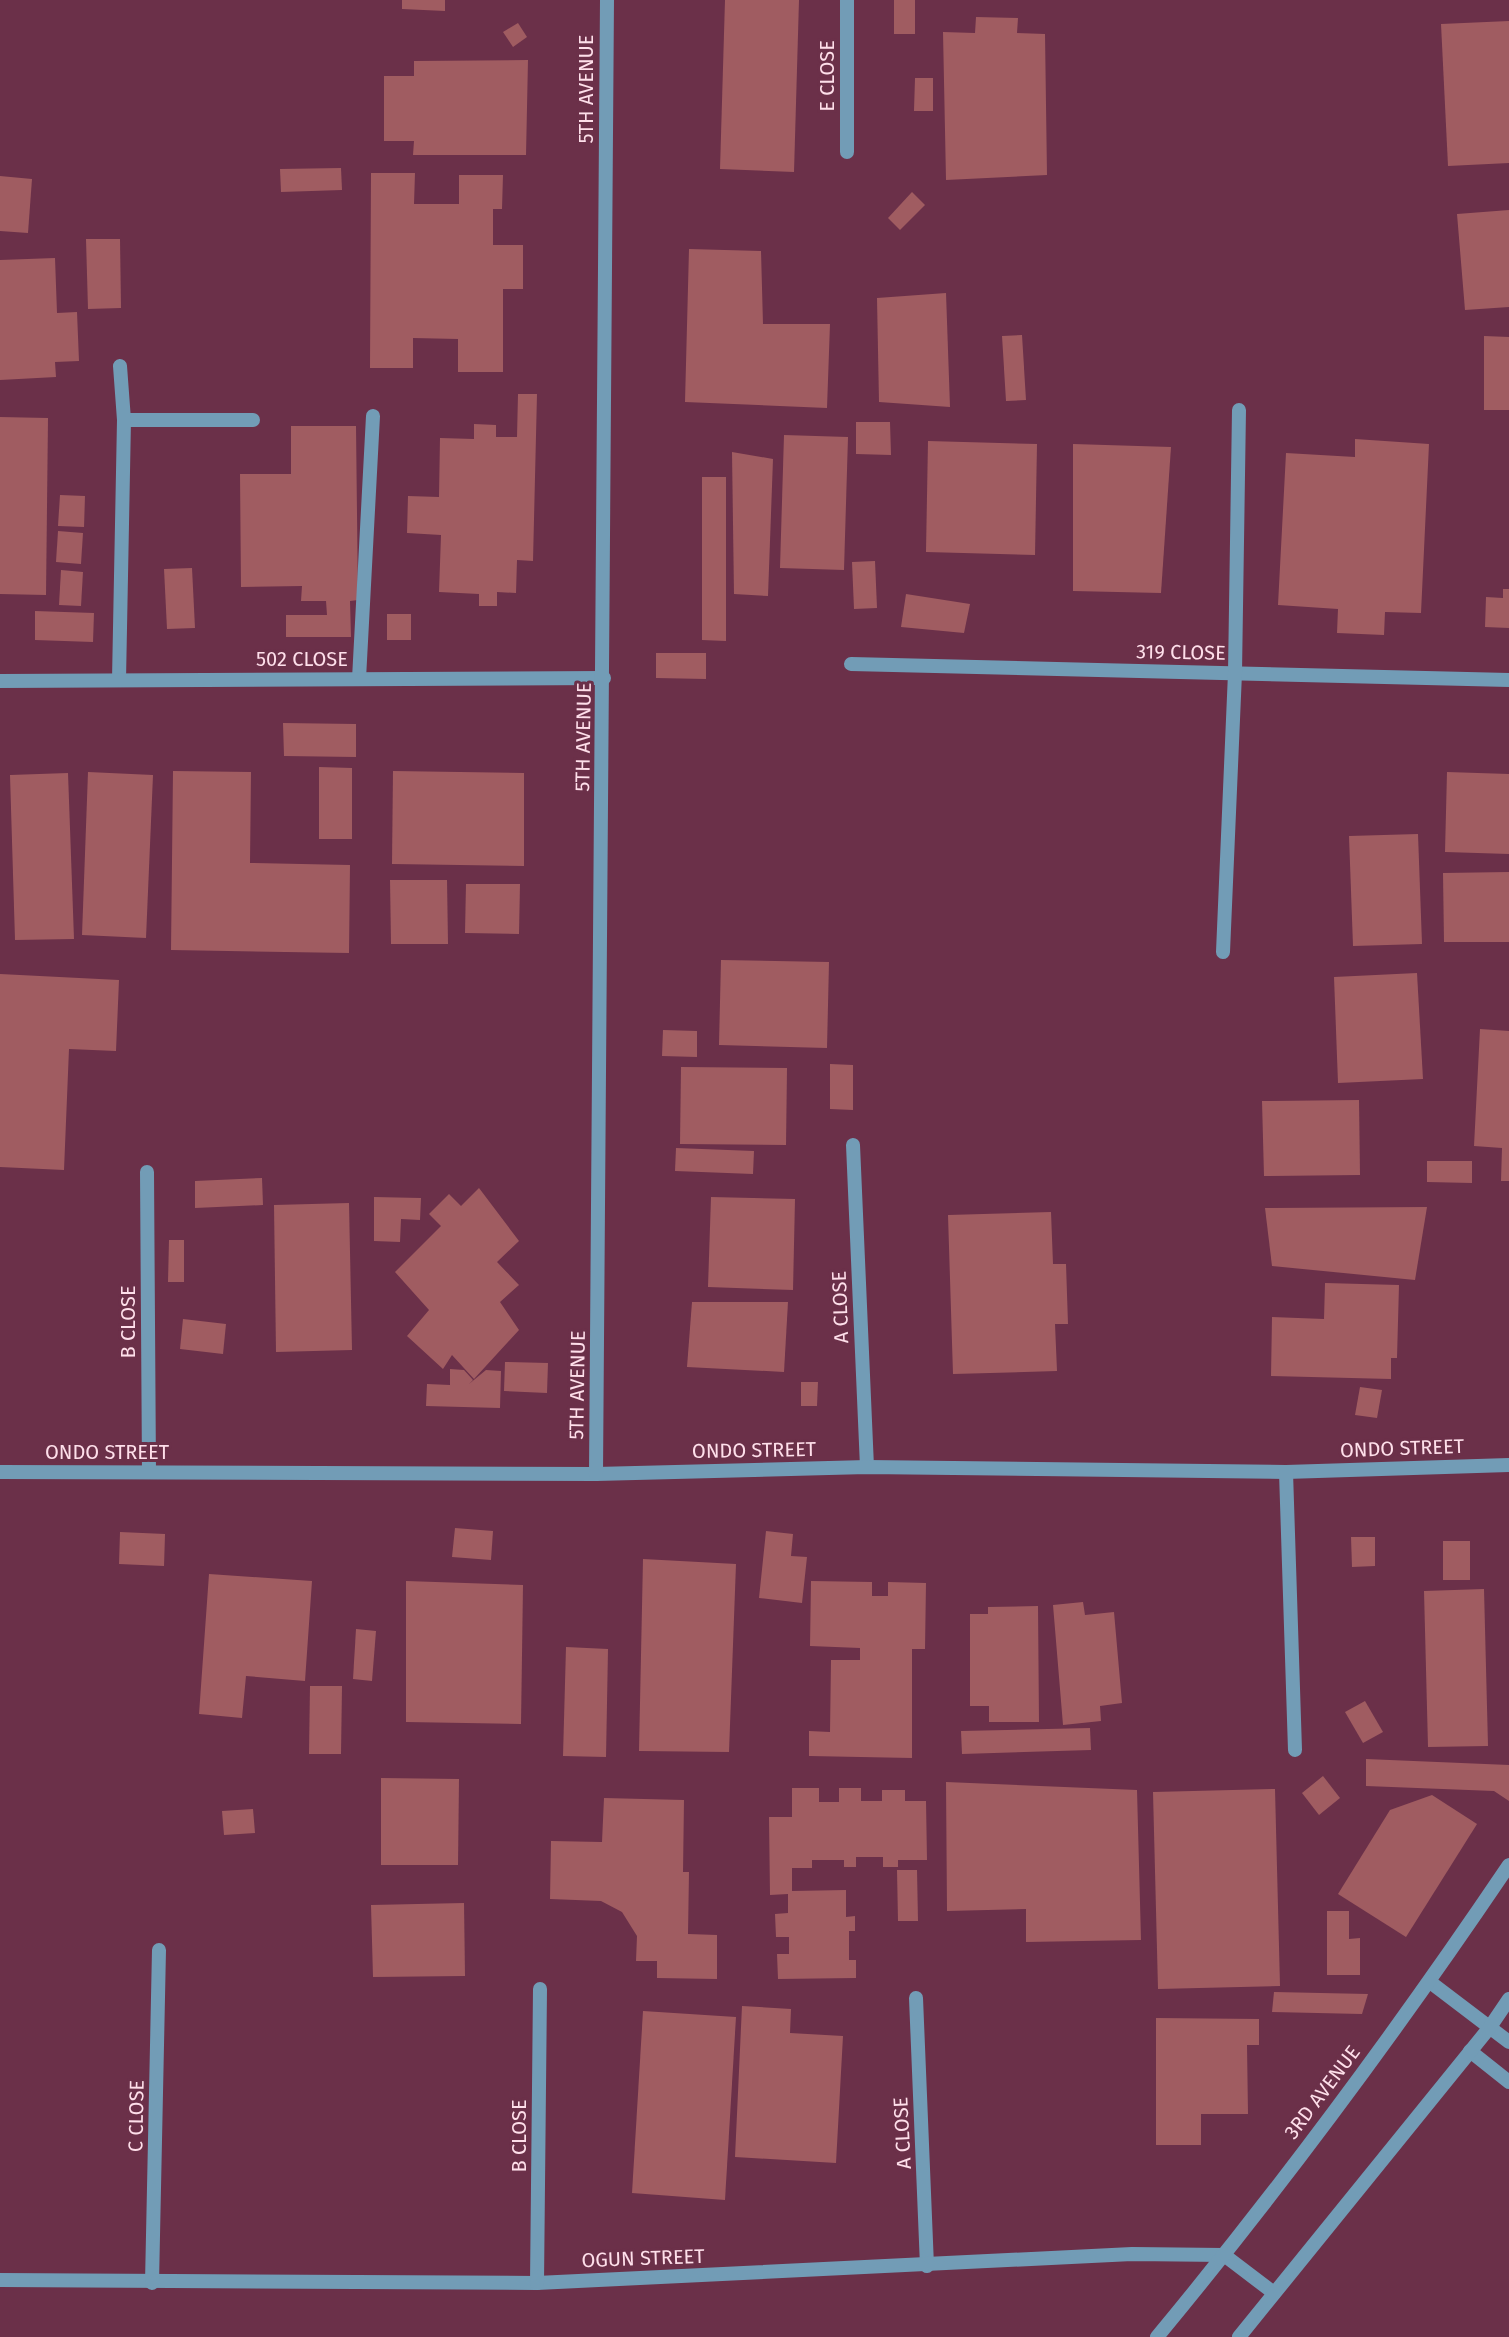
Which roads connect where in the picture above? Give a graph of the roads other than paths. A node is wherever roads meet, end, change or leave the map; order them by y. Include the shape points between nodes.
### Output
1 (607, 0) edge
2 (847, 0) edge
3 (847, 152) dead end
4 (120, 366) dead end
5 (1239, 410) dead end
6 (373, 416) dead end
7 (124, 420) junction
8 (253, 420) dead end
9 (851, 664) dead end
10 (1235, 673) junction
11 (604, 678) junction
12 (359, 679) junction
13 (119, 680) junction
14 (1509, 680) edge
15 (0, 681) edge
16 (1223, 952) dead end
17 (853, 1145) dead end
18 (147, 1172) dead end
19 (1509, 1465) edge
20 (867, 1467) junction
21 (0, 1472) edge
22 (149, 1472) junction
23 (1286, 1472) junction
24 (596, 1474) junction
25 (1295, 1750) dead end
26 (1509, 1865) edge
27 (159, 1950) dead end
28 (1430, 1982) junction
29 (540, 1989) dead end
30 (916, 1998) dead end
31 (1509, 1999) edge
32 (1490, 2027) junction
33 (1509, 2042) edge
34 (1470, 2051) junction
35 (1509, 2082) edge
36 (1224, 2255) junction
37 (927, 2266) junction
38 (0, 2280) edge
39 (152, 2283) junction
40 (537, 2283) junction
41 (1274, 2293) junction
42 (1157, 2337) edge
43 (1239, 2337) edge

1 - 11 street, 5TH AVENUE
2 - 3 street, E CLOSE
4 - 7 street
5 - 10 street
6 - 12 street
7 - 8 street
7 - 13 street
9 - 10 street, 319 CLOSE
10 - 14 street, 319 CLOSE
10 - 16 street
11 - 12 street, 502 CLOSE
11 - 24 street, 5TH AVENUE
12 - 13 street, 502 CLOSE
13 - 15 street, 502 CLOSE
17 - 20 street, A CLOSE
18 - 22 street, B CLOSE
19 - 23 street, ONDO STREET
20 - 23 street, ONDO STREET
20 - 24 street, ONDO STREET
21 - 22 street, ONDO STREET
22 - 24 street, ONDO STREET
23 - 25 street
26 - 28 street, 3RD AVENUE
27 - 39 street, C CLOSE
28 - 32 street
28 - 36 street, 3RD AVENUE
29 - 40 street, B CLOSE
30 - 37 street, A CLOSE
31 - 32 street
32 - 33 street
32 - 34 street
34 - 35 street
34 - 41 street
36 - 37 street, OGUN STREET via 1132,2254
36 - 41 street
36 - 42 street, 3RD AVENUE
37 - 40 street, OGUN STREET
38 - 39 street, OGUN STREET
39 - 40 street, OGUN STREET
41 - 43 street

